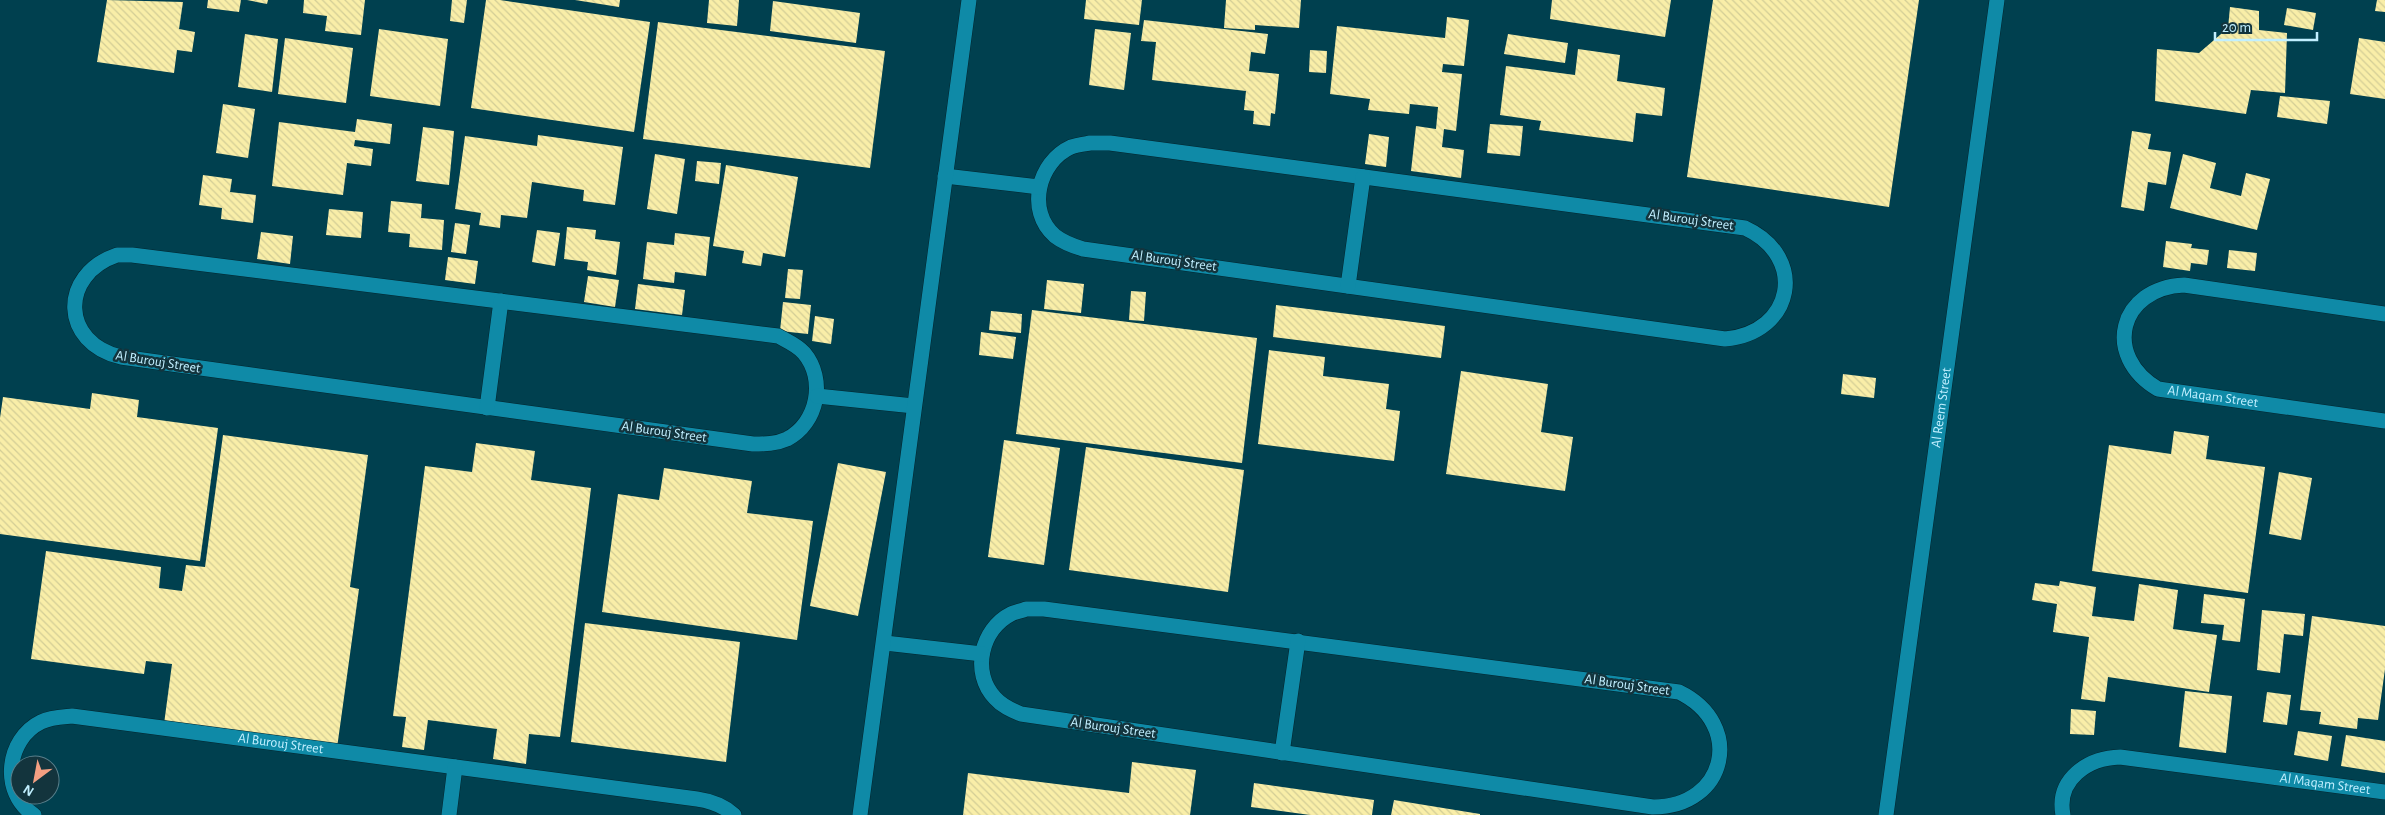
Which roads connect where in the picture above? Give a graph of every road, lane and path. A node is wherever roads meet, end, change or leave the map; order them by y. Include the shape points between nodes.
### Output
1 (969, 0) edge
2 (1997, 0) edge
3 (945, 176) junction
4 (1364, 177) junction
5 (1039, 187) junction
6 (1348, 286) junction
7 (501, 301) junction
8 (2385, 314) edge
9 (817, 396) junction
10 (914, 406) junction
11 (488, 408) junction
12 (2385, 421) edge
13 (1298, 642) junction
14 (884, 643) junction
15 (982, 654) junction
16 (1282, 752) junction
17 (455, 767) junction
18 (2385, 792) edge
19 (34, 815) edge
20 (448, 815) edge
21 (734, 815) edge
22 (860, 815) edge
23 (1886, 815) edge
24 (2063, 815) edge

1 - 3 street
2 - 23 street, Al Reem Street
3 - 5 street
3 - 10 street
4 - 5 street, Al Burouj Street via 1090,143 1072,147 1056,156 1045,170
4 - 6 street
4 - 6 street, Al Burouj Street via 1745,228 1770,243 1784,270 1785,285 1776,313 1766,324 1754,333 1725,339
5 - 6 street, Al Burouj Street via 1044,221 1067,244
7 - 9 street, Al Burouj Street via 778,336 804,353 816,380
7 - 11 street
7 - 11 street, Al Burouj Street via 132,255 103,260 82,280 76,294 76,316 84,336 107,354
8 - 12 street, Al Maqam Street via 2184,285 2168,286 2141,300 2131,312 2125,341 2127,356 2134,370 2158,388
9 - 10 street
9 - 11 street, Al Burouj Street via 812,413 802,428 771,444
10 - 14 street
13 - 15 street, Al Burouj Street via 1026,609 997,624 988,635
13 - 16 street
13 - 16 street, Al Burouj Street via 1679,692 1705,709 1714,723 1720,754 1716,769 1698,794 1676,805 1653,807
14 - 15 street
14 - 22 street
15 - 16 street, Al Burouj Street via 985,683 994,697 1006,708 1021,714
17 - 19 street, Al Burouj Street via 72,716 56,717 28,731 12,757 10,773 13,788
17 - 20 street
17 - 21 street, Al Burouj Street via 697,799 712,802
18 - 24 street, Al Maqam Street via 2105,757 2091,762 2069,782

